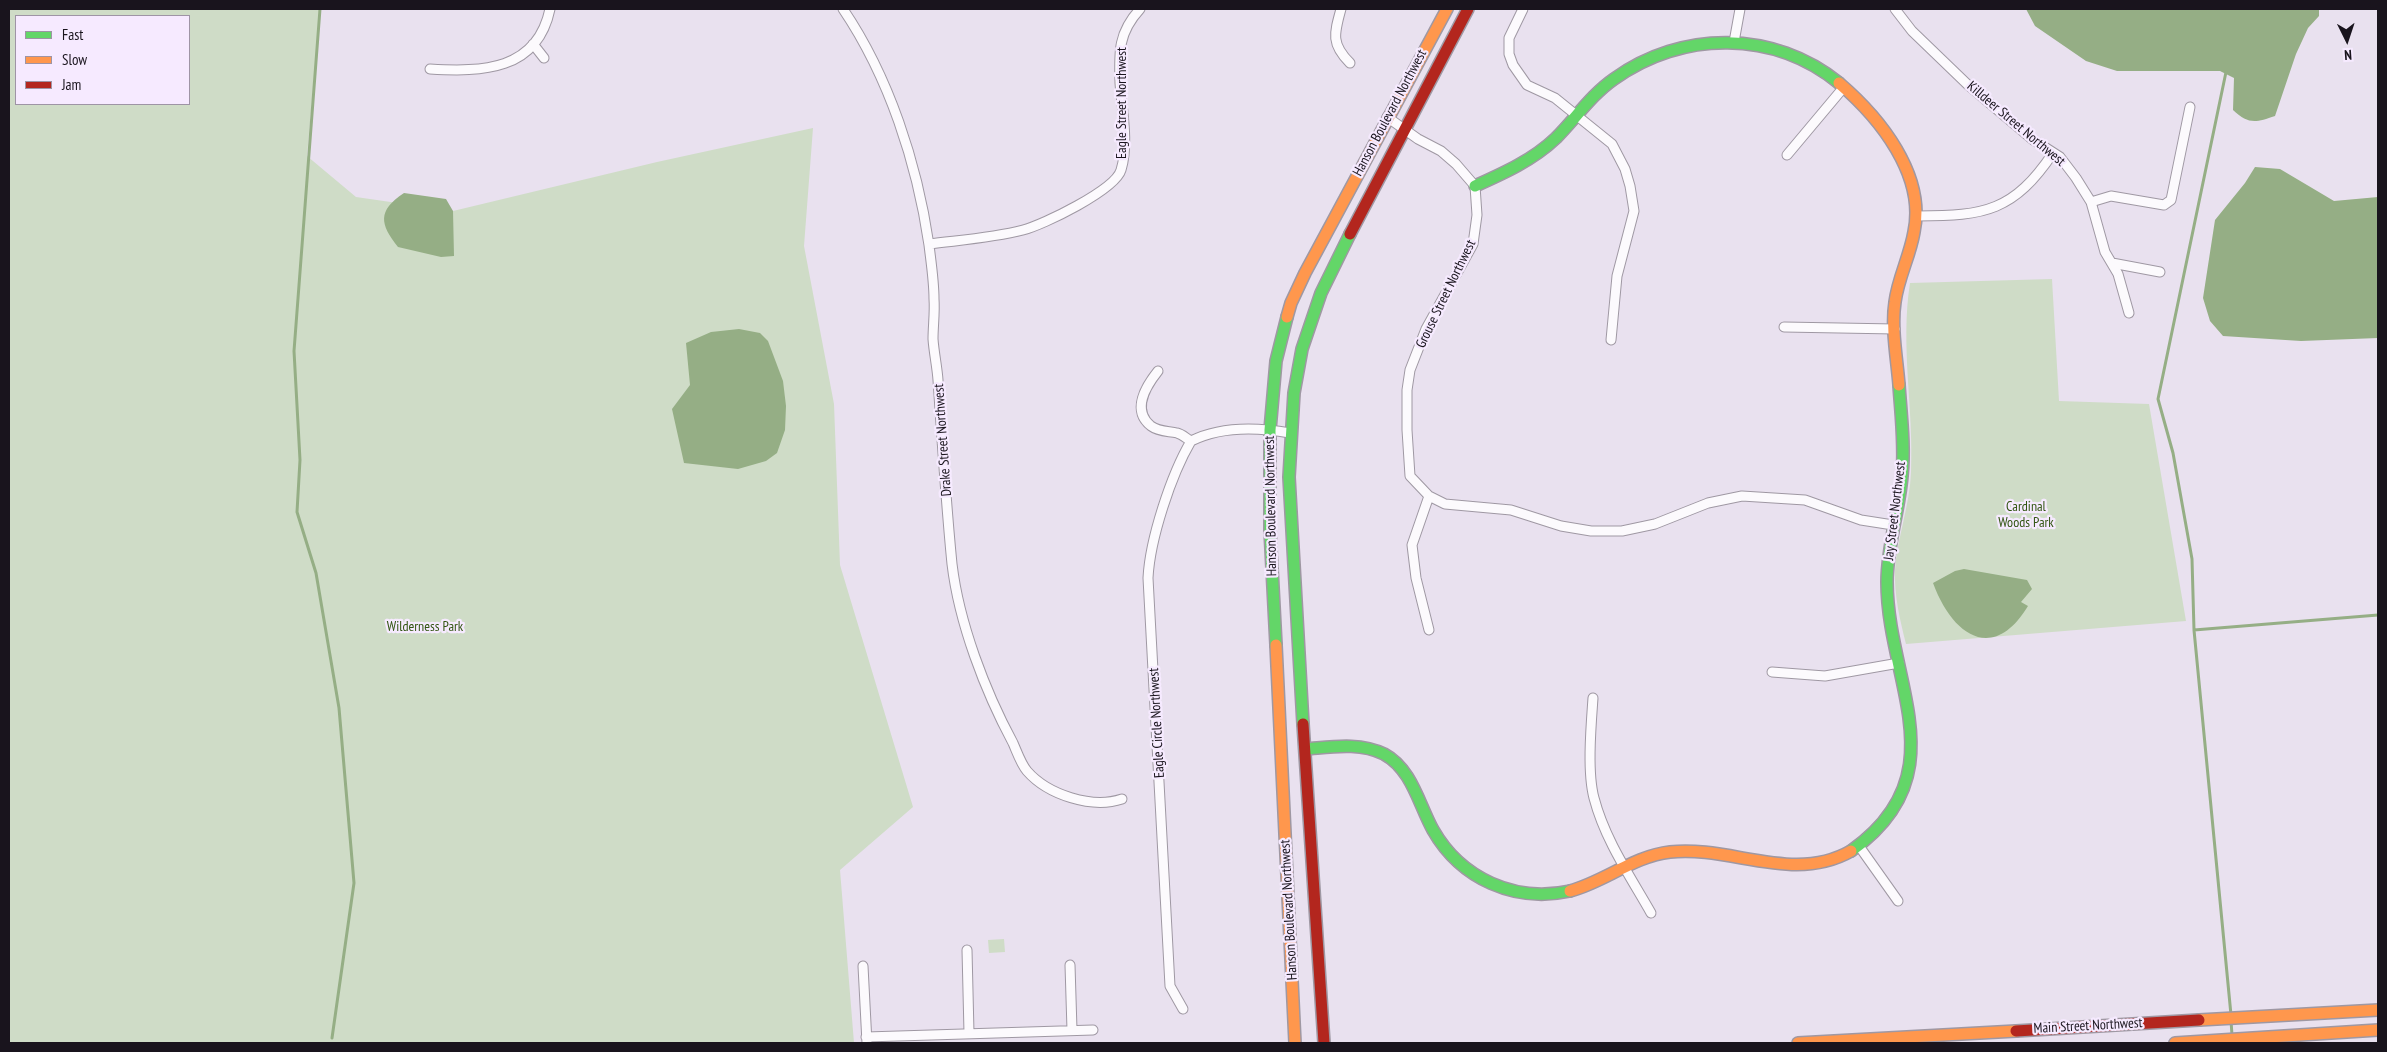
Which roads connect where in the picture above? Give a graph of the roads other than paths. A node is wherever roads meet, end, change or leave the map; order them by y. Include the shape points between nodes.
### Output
1 (550, 9) edge
2 (843, 9) edge
3 (1140, 9) edge
4 (1341, 9) edge
5 (1447, 9) edge
6 (1468, 9) edge
7 (1524, 9) edge
8 (1740, 9) edge
9 (1895, 9) edge
10 (1734, 42) junction
11 (533, 44) junction
12 (544, 58) dead end
13 (1350, 63) dead end
14 (430, 70) dead end
15 (1844, 87) junction
16 (2190, 107) dead end
17 (1387, 117) junction
18 (1577, 117) junction
19 (1405, 129) junction
20 (2053, 153) junction
21 (1787, 155) dead end
22 (1475, 186) junction
23 (2090, 202) junction
24 (1918, 216) junction
25 (929, 244) junction
26 (2112, 263) junction
27 (2160, 272) dead end
28 (2129, 313) dead end
29 (1784, 327) dead end
30 (1896, 329) junction
31 (1611, 340) dead end
32 (1158, 371) dead end
33 (1270, 430) junction
34 (1290, 433) junction
35 (1190, 441) junction
36 (1429, 496) junction
37 (1894, 525) junction
38 (1429, 630) dead end
39 (1899, 663) junction
40 (1772, 672) dead end
41 (1593, 698) dead end
42 (1305, 749) junction
43 (1122, 799) dead end
44 (1859, 846) junction
45 (1625, 866) junction
46 (1898, 902) dead end
47 (1651, 912) dead end
48 (966, 950) dead end
49 (1070, 965) dead end
50 (863, 966) dead end
51 (1183, 1009) dead end
52 (2378, 1010) edge
53 (1072, 1030) junction
54 (1093, 1030) dead end
55 (2378, 1030) edge
56 (969, 1033) junction
57 (866, 1040) edge
58 (1295, 1043) edge
59 (1324, 1043) edge
60 (1798, 1043) edge
61 (2175, 1043) edge

1 - 11 street via 544,30
2 - 25 street, Drake Street Northwest via 874,63 889,99 918,188
3 - 25 street, Eagle Street Northwest via 1120,45 1124,149 1115,181 1100,193 1024,230
4 - 13 street via 1335,43
5 - 17 main road, Hanson Boulevard Northwest
6 - 19 main road, Hanson Boulevard Northwest
7 - 18 street via 1509,38 1513,65 1527,85 1555,98
8 - 10 street
9 - 20 street, Killdeer Street Northwest via 1912,31 1967,84
10 - 15 main road, Jay Street Northwest via 1790,54 1826,73
10 - 18 main road, Jay Street Northwest via 1689,46 1643,61 1605,86
11 - 12 street
11 - 14 street via 520,57 486,70
15 - 21 street
15 - 24 main road, Jay Street Northwest via 1882,126 1901,158 1915,195
16 - 23 street via 2171,200 2164,205 2112,196
17 - 19 street
17 - 33 main road, Hanson Boulevard Northwest via 1291,303 1276,361
18 - 22 main road, Jay Street Northwest via 1528,160
18 - 31 street via 1612,144 1625,169 1634,211 1618,276
19 - 22 street via 1441,151
19 - 34 main road, Hanson Boulevard Northwest via 1359,214 1318,301 1302,349
20 - 23 street, Killdeer Street Northwest via 2076,178
20 - 24 street via 2021,193 1991,209 1976,214
22 - 36 street, Grouse Street Northwest via 1477,215 1473,244 1426,329 1410,370 1407,390 1410,476
23 - 26 street, Killdeer Street Northwest via 2105,252
24 - 30 main road, Jay Street Northwest via 1894,305
25 - 43 street, Drake Street Northwest via 934,297 933,339 952,566 979,667 993,706 1027,771 1060,795 1114,802
26 - 27 street
26 - 28 street, Killdeer Street Northwest
29 - 30 street
30 - 37 main road, Jay Street Northwest via 1903,462
32 - 35 street via 1142,396 1145,418 1151,426 1178,433
33 - 34 street
33 - 35 street via 1225,430
33 - 58 main road, Hanson Boulevard Northwest via 1270,530
34 - 42 main road, Hanson Boulevard Northwest via 1294,591
35 - 51 street, Eagle Circle Northwest via 1156,529 1149,556 1148,578 1170,986
36 - 37 street via 1445,504 1511,510 1562,526 1591,531 1622,531 1655,524 1708,503 1742,496 1805,500 1862,520
36 - 38 street via 1412,545 1416,578
37 - 39 main road, Jay Street Northwest via 1888,562 1887,602
39 - 40 street via 1825,676
39 - 44 main road, Jay Street Northwest via 1910,725 1910,768 1884,821
41 - 45 street via 1590,744 1594,797 1608,836
42 - 45 main road, Jay Street Northwest via 1351,746 1373,749 1396,763 1412,782 1440,842 1456,859 1493,885 1530,895 1570,892 1596,883
42 - 59 main road, Hanson Boulevard Northwest
44 - 45 main road, Jay Street Northwest via 1835,859 1800,866 1761,863 1699,850 1667,852
44 - 46 street
45 - 47 street
48 - 56 street
49 - 53 street
50 - 57 street
52 - 60 main road, Main Street Northwest
53 - 54 street
53 - 56 street
55 - 61 main road
56 - 57 street

